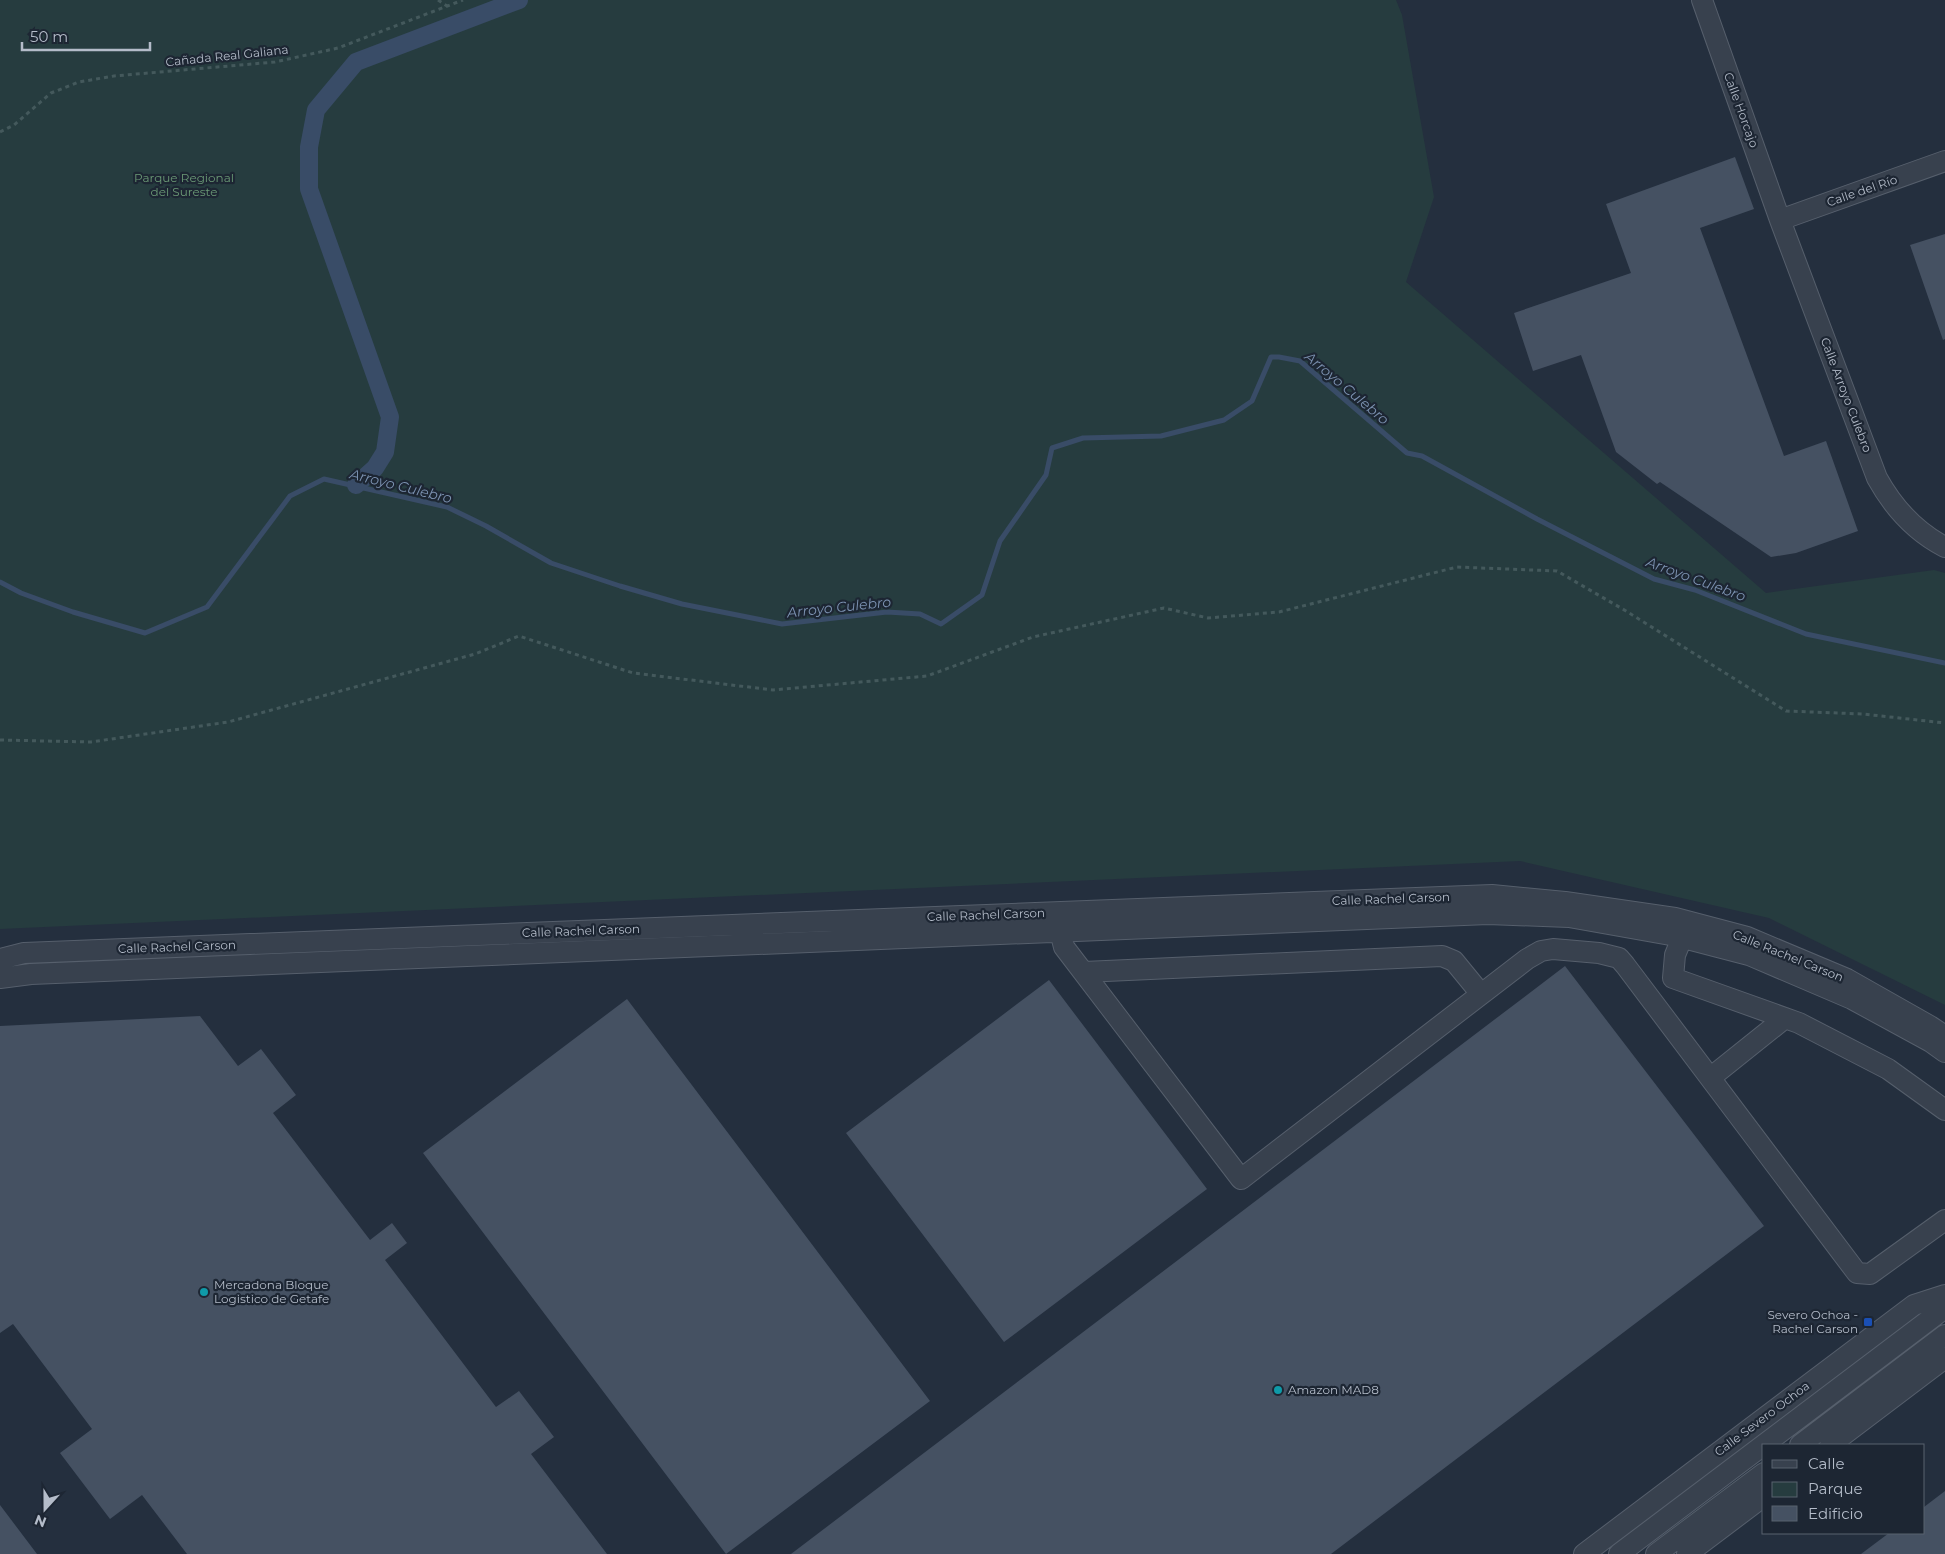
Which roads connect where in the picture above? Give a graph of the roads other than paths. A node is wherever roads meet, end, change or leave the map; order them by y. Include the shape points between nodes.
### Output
1 (1702, 0) edge
2 (1945, 162) edge
3 (1780, 220) junction
4 (1945, 547) edge
5 (1060, 931) junction
6 (1682, 938) junction
7 (0, 958) edge
8 (1084, 972) junction
9 (0, 978) edge
10 (1481, 994) junction
11 (1785, 1018) junction
12 (1945, 1036) edge
13 (1945, 1052) edge
14 (1710, 1078) junction
15 (1945, 1110) edge
16 (1945, 1220) edge
17 (1945, 1295) edge
18 (1945, 1308) edge
19 (1945, 1336) edge
20 (1945, 1358) edge
21 (1765, 1444) edge
22 (1801, 1444) edge
23 (1831, 1444) edge
24 (1762, 1446) edge
25 (1762, 1474) edge
26 (1762, 1498) edge
27 (1584, 1554) edge
28 (1619, 1554) edge
29 (1656, 1554) edge
30 (1687, 1554) edge

1 - 3 street, Calle Horcajo
2 - 3 street, Calle del Río
3 - 4 street, Calle Arroyo Culebro via 1877,478 1888,498 1906,518
5 - 6 street, Calle Rachel Carson via 1488,914 1569,917
5 - 8 street via 1064,947
5 - 9 street, Calle Rachel Carson via 31,974
6 - 11 street via 1675,955 1673,978
6 - 13 street, Calle Rachel Carson via 1749,955 1852,999
7 - 12 street, Calle Rachel Carson via 24,953 1492,895 1675,918 1747,937 1847,979
8 - 10 street via 1442,956 1454,961
8 - 10 street via 1241,1179
10 - 14 street via 1541,951 1599,952 1619,958
11 - 14 street
11 - 15 street via 1888,1069
14 - 16 street via 1857,1273 1870,1274
17 - 27 street, Calle Severo Ochoa via 1914,1305
18 - 21 street, Calle Severo Ochoa
19 - 22 street
20 - 23 street
24 - 28 street, Calle Severo Ochoa
25 - 29 street
26 - 30 street

